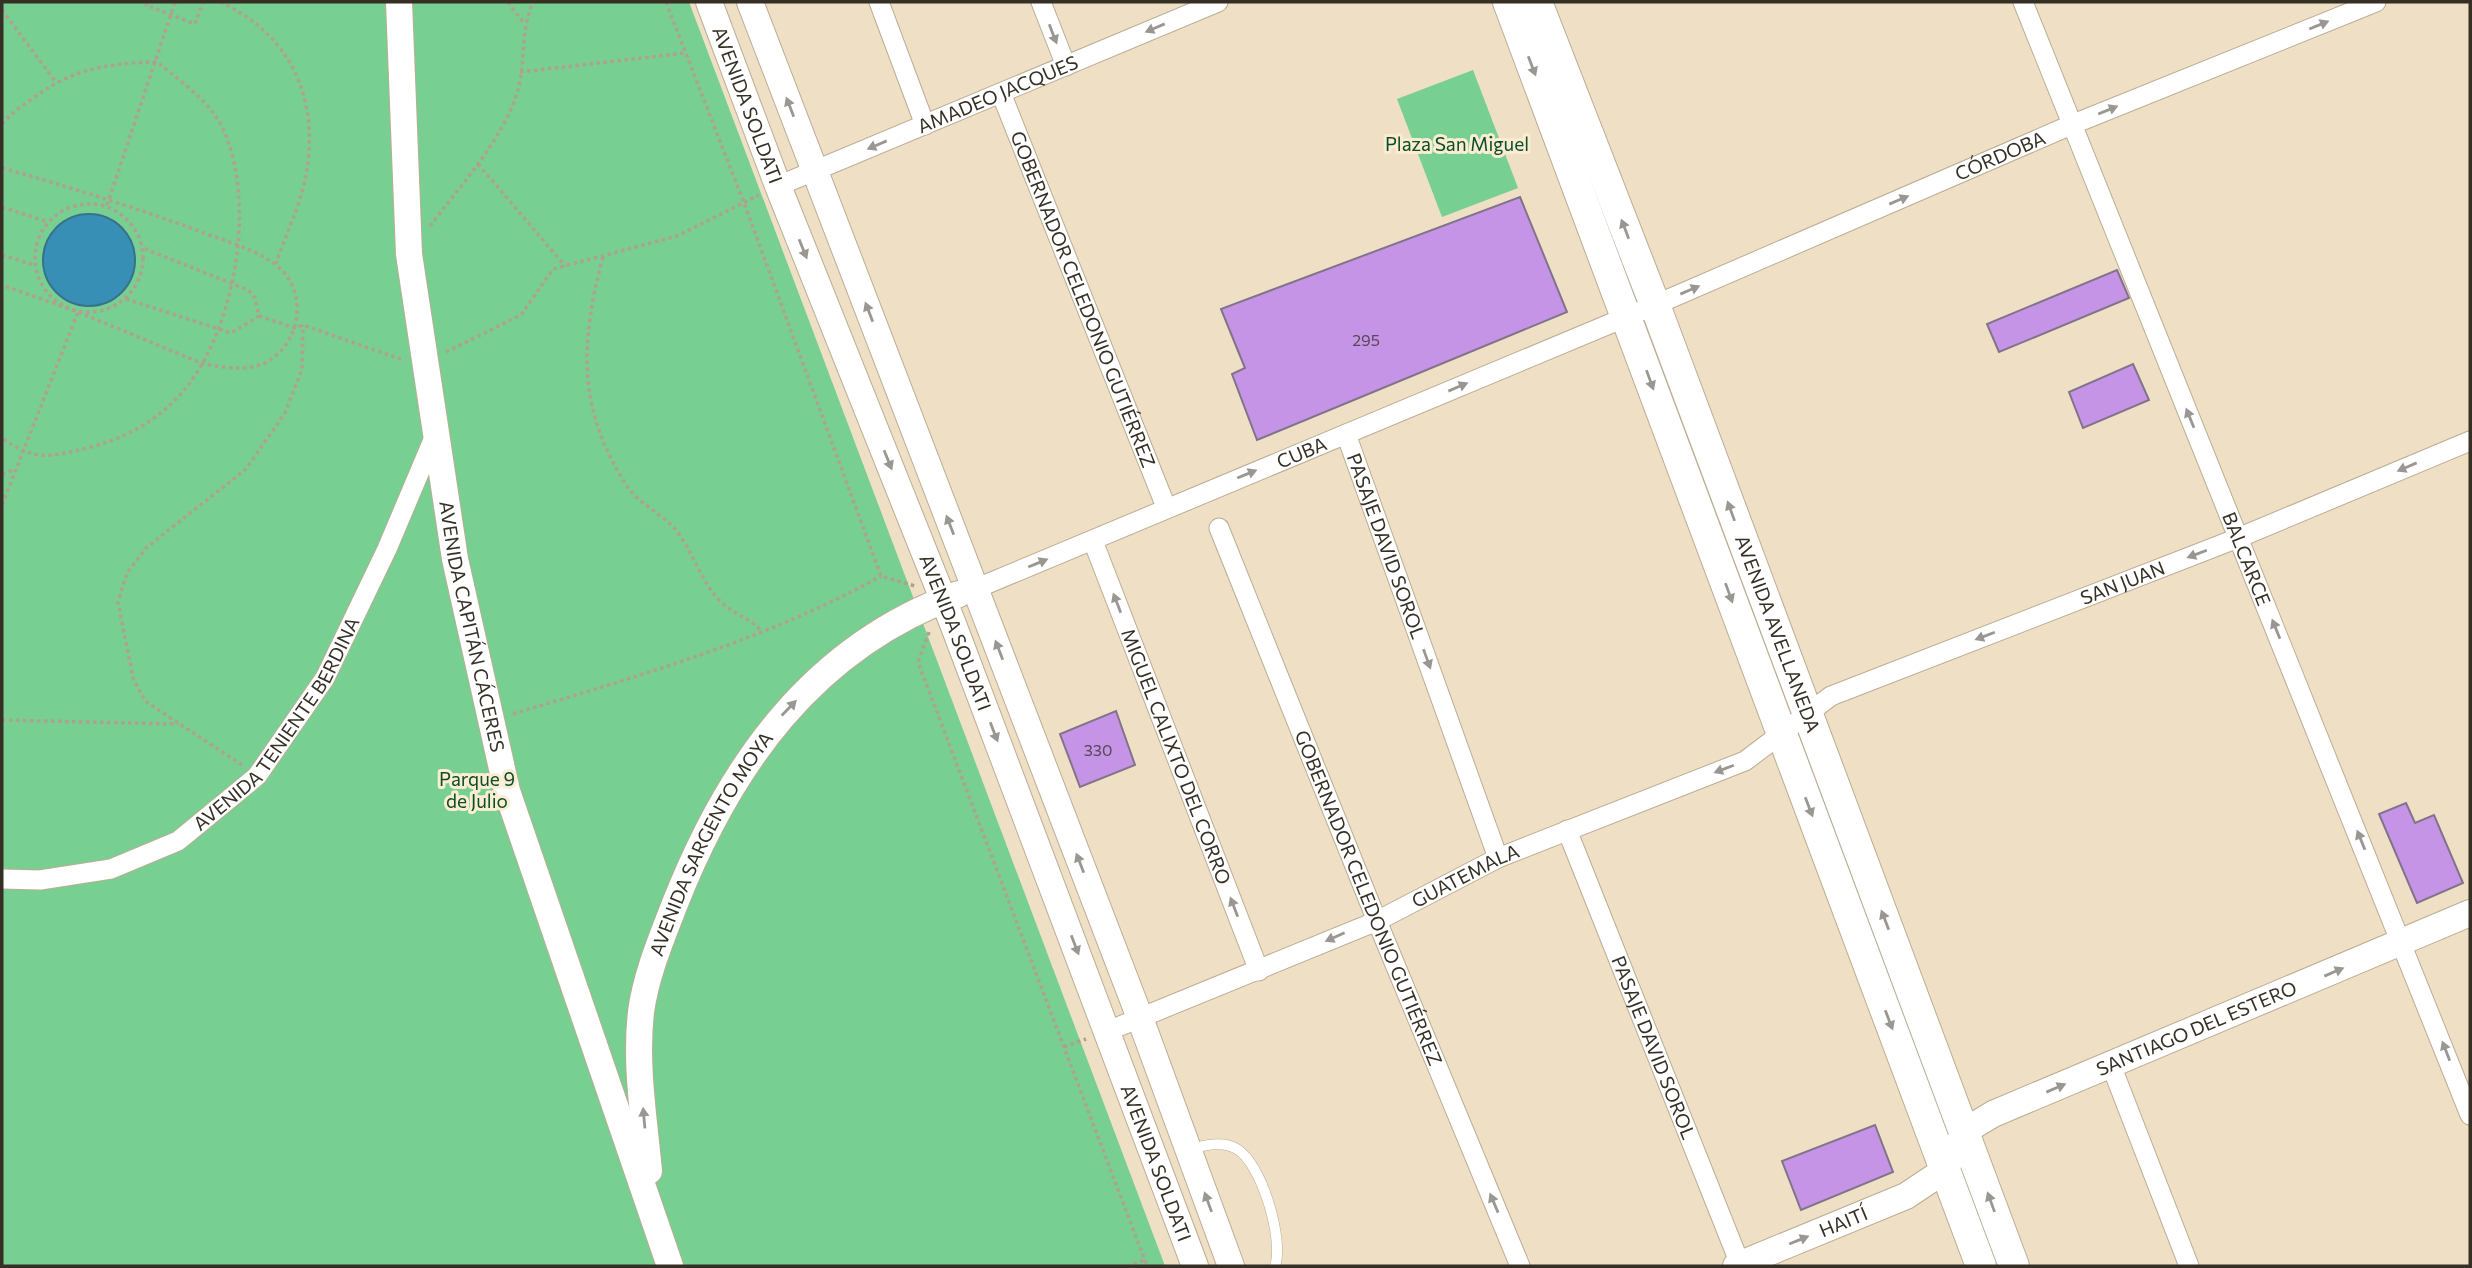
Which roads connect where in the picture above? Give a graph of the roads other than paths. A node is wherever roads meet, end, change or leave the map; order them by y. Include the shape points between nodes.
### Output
1 (400, 2) edge
2 (709, 2) edge
3 (750, 2) edge
4 (879, 2) edge
5 (1041, 2) edge
6 (1218, 2) edge
7 (1507, 2) edge
8 (1537, 2) edge
9 (2023, 2) edge
10 (2376, 2) edge
11 (1066, 66) junction
12 (1001, 93) junction
13 (925, 125) junction
14 (2071, 125) junction
15 (814, 171) junction
16 (778, 186) junction
17 (1655, 305) junction
18 (1627, 316) junction
19 (436, 432) junction
20 (1346, 433) junction
21 (2470, 441) edge
22 (1166, 507) junction
23 (1219, 528) dead end
24 (2238, 538) junction
25 (1093, 541) junction
26 (975, 589) junction
27 (944, 600) junction
28 (1807, 712) junction
29 (1782, 734) junction
30 (1567, 830) junction
31 (1498, 858) junction
32 (2, 878) edge
33 (2470, 913) edge
34 (1377, 921) junction
35 (2403, 943) junction
36 (1259, 971) junction
37 (1140, 1018) junction
38 (1108, 1031) junction
39 (2111, 1065) junction
40 (2470, 1115) edge
41 (1965, 1131) junction
42 (1188, 1150) junction
43 (1945, 1170) junction
44 (652, 1211) junction
45 (1738, 1265) edge
46 (670, 1266) edge
47 (1195, 1266) edge
48 (1231, 1266) edge
49 (1275, 1266) edge
50 (1520, 1266) edge
51 (1982, 1266) edge
52 (2014, 1266) edge
53 (2189, 1266) edge

1 - 19 street, AVENIDA CAPITÁN CÁCERES via 409,254
2 - 16 street, AVENIDA SOLDATI
15 -> 3 street, AVENIDA SOLDATI
4 - 13 street
5 -> 11 street
6 -> 11 street, AMADEO JACQUES
7 -> 18 main road, AVENIDA AVELLANEDA
17 -> 8 main road, AVENIDA AVELLANEDA
9 - 14 street, BALCARCE
14 -> 10 street, CÓRDOBA
11 - 12 street, AMADEO JACQUES
12 - 13 street, AMADEO JACQUES
12 - 22 street, GOBERNADOR CELEDONIO GUTIÉRREZ
13 -> 15 street, AMADEO JACQUES
17 -> 14 street, CÓRDOBA
24 -> 14 street, BALCARCE
15 - 16 street, AMADEO JACQUES
26 -> 15 street, AVENIDA SOLDATI
16 -> 27 street, AVENIDA SOLDATI
17 - 18 street, CÓRDOBA
28 -> 17 main road, AVENIDA AVELLANEDA
20 -> 18 street, CUBA
18 -> 29 main road, AVENIDA AVELLANEDA
19 - 32 street, AVENIDA TENIENTE BERDINA via 325,678 257,776 178,841 111,869 40,880
19 - 44 street, AVENIDA CAPITÁN CÁCERES via 455,559 507,791
22 -> 20 street, CUBA
20 -> 31 street, PASAJE DAVID SOROL
21 -> 24 street, SAN JUAN
22 - 25 street, CUBA
23 - 34 street, GOBERNADOR CELEDONIO GUTIÉRREZ
24 -> 28 street, SAN JUAN via 1830,696
35 -> 24 street, BALCARCE
26 -> 25 street, CUBA
36 -> 25 street, MIGUEL CALIXTO DEL CORRO
26 - 27 street, AVENIDA SARGENTO MOYA
37 -> 26 street, AVENIDA SOLDATI
27 -> 38 street, AVENIDA SOLDATI
44 -> 27 street, AVENIDA SARGENTO MOYA via 639,1061 641,1011 652,963 689,870 744,765 780,717 824,672 874,637
28 - 29 street, SAN JUAN
41 -> 28 main road, AVENIDA AVELLANEDA
29 -> 30 street, GUATEMALA via 1745,761
29 -> 43 main road, AVENIDA AVELLANEDA
30 - 31 street, GUATEMALA
30 - 45 street, PASAJE DAVID SOROL
31 - 34 street, GUATEMALA
33 - 35 street, SANTIAGO DEL ESTERO
34 -> 36 street, GUATEMALA
50 -> 34 street, GOBERNADOR CELEDONIO GUTIÉRREZ
39 -> 35 street, SANTIAGO DEL ESTERO
40 -> 35 street, BALCARCE
36 - 37 street, GUATEMALA
37 - 38 street, GUATEMALA
37 - 42 street, AVENIDA SOLDATI
38 - 47 street, AVENIDA SOLDATI
41 -> 39 street, SANTIAGO DEL ESTERO via 1993,1114
39 - 53 street
41 - 43 street
52 -> 41 main road, AVENIDA AVELLANEDA
48 -> 42 street, AVENIDA SOLDATI
42 - 49 lane via 1221,1145 1248,1159 1277,1237
45 -> 43 street, HAITÍ via 1906,1196
43 - 51 main road, AVENIDA AVELLANEDA
44 - 46 street, AVENIDA CAPITÁN CÁCERES

